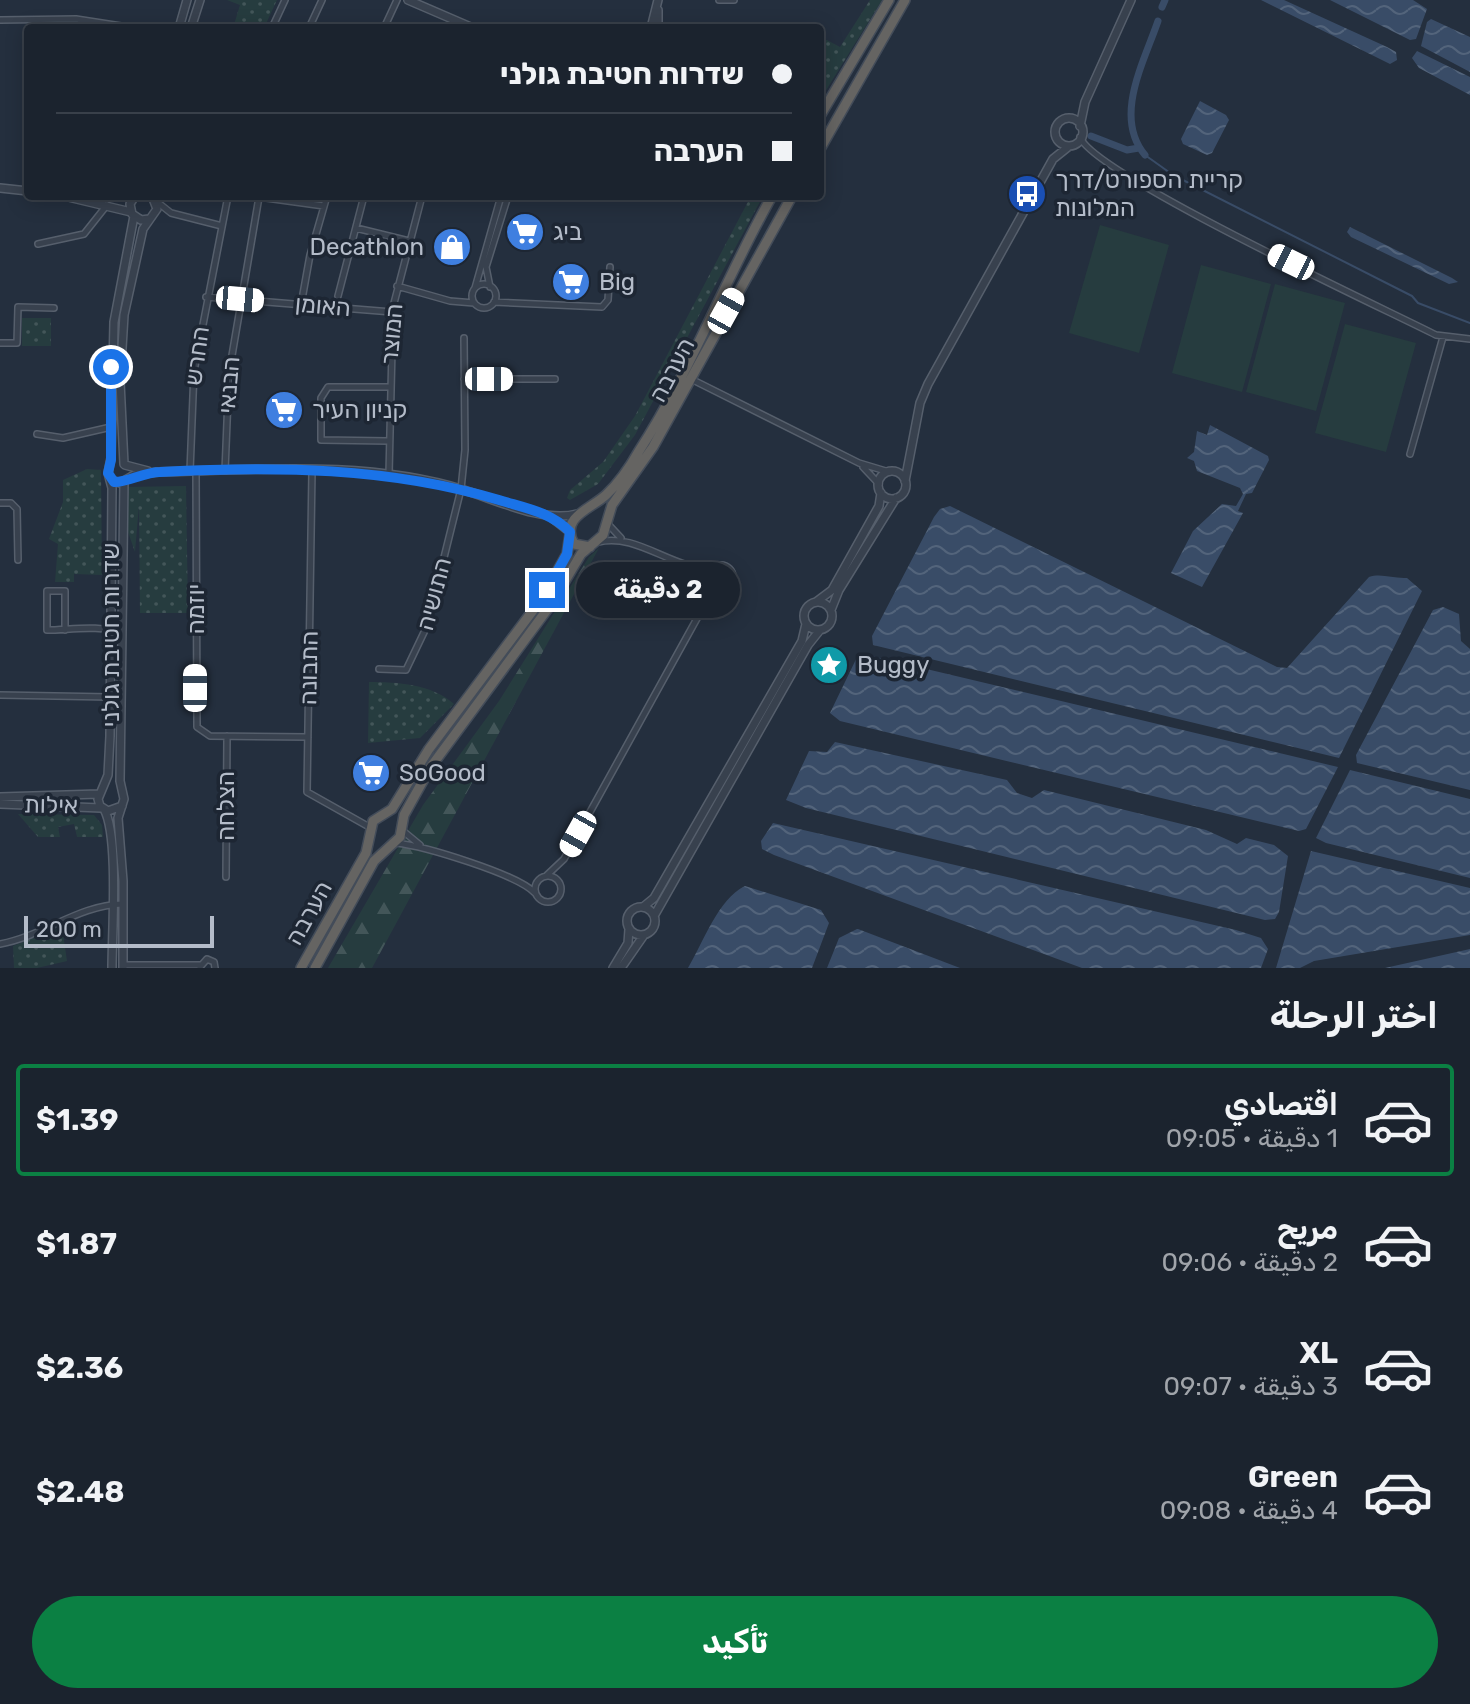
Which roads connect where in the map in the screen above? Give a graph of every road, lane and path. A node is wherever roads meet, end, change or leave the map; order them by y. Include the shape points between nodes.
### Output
1 (187, 0) edge
2 (200, 0) edge
3 (285, 0) edge
4 (322, 0) edge
5 (397, 0) edge
6 (408, 0) edge
7 (658, 0) edge
8 (719, 0) edge
9 (734, 0) edge
10 (889, 0) edge
11 (905, 0) edge
12 (1131, 0) edge
13 (0, 20) edge
14 (108, 24) edge
15 (180, 24) edge
16 (192, 24) edge
17 (274, 24) edge
18 (311, 24) edge
19 (386, 24) edge
20 (464, 24) edge
21 (652, 24) edge
22 (658, 24) edge
23 (1086, 99) junction
24 (824, 109) edge
25 (1066, 117) junction
26 (1080, 126) junction
27 (1056, 135) junction
28 (1080, 137) junction
29 (824, 142) edge
30 (1072, 146) junction
31 (1087, 147) junction
32 (1053, 159) junction
33 (0, 188) edge
34 (24, 191) edge
35 (87, 200) edge
36 (124, 200) edge
37 (134, 200) edge
38 (153, 200) edge
39 (156, 200) edge
40 (227, 200) edge
41 (258, 200) edge
42 (281, 200) edge
43 (326, 200) edge
44 (363, 200) edge
45 (421, 200) edge
46 (500, 200) edge
47 (507, 200) edge
48 (770, 200) edge
49 (790, 200) edge
50 (110, 204) junction
51 (324, 206) junction
52 (171, 213) junction
53 (132, 214) junction
54 (151, 217) junction
55 (222, 226) junction
56 (355, 228) junction
57 (409, 241) junction
58 (38, 244) dead end
59 (610, 267) dead end
60 (397, 286) junction
61 (490, 287) junction
62 (475, 288) junction
63 (338, 296) dead end
64 (206, 297) junction
65 (240, 299) junction
66 (494, 302) junction
67 (474, 303) junction
68 (301, 305) junction
69 (54, 308) dead end
70 (392, 312) junction
71 (1443, 337) junction
72 (464, 338) dead end
73 (1470, 339) edge
74 (0, 343) edge
75 (690, 378) junction
76 (464, 379) junction
77 (555, 379) dead end
78 (388, 387) junction
79 (111, 427) junction
80 (37, 434) dead end
81 (388, 441) junction
82 (913, 452) junction
83 (1410, 454) dead end
84 (859, 463) junction
85 (125, 465) junction
86 (109, 467) junction
87 (193, 471) junction
88 (225, 471) junction
89 (312, 471) junction
90 (158, 472) junction
91 (890, 472) junction
92 (389, 475) junction
93 (111, 480) junction
94 (125, 480) junction
95 (905, 481) junction
96 (880, 488) junction
97 (461, 489) junction
98 (896, 498) junction
99 (0, 503) edge
100 (591, 505) junction
101 (545, 514) junction
102 (577, 514) junction
103 (607, 521) junction
104 (570, 533) junction
105 (625, 541) junction
106 (594, 544) junction
107 (18, 560) dead end
108 (697, 567) junction
109 (713, 568) junction
110 (710, 581) junction
111 (722, 589) junction
112 (816, 602) junction
113 (705, 604) junction
114 (831, 610) junction
115 (806, 624) junction
116 (112, 629) junction
117 (65, 630) junction
118 (820, 630) junction
119 (122, 634) junction
120 (379, 669) dead end
121 (0, 695) edge
122 (111, 697) junction
123 (227, 736) junction
124 (308, 737) junction
125 (122, 791) junction
126 (100, 792) junction
127 (0, 797) edge
128 (0, 804) edge
129 (122, 806) junction
130 (103, 808) junction
131 (384, 815) junction
132 (401, 827) junction
133 (371, 831) junction
134 (392, 845) junction
135 (424, 847) junction
136 (564, 859) junction
137 (546, 876) junction
138 (226, 877) dead end
139 (538, 881) junction
140 (520, 882) junction
141 (559, 883) junction
142 (535, 893) junction
143 (112, 904) junction
144 (123, 904) junction
145 (643, 907) junction
146 (654, 916) junction
147 (629, 929) junction
148 (644, 935) junction
149 (0, 944) edge
150 (123, 966) edge
151 (200, 967) edge
152 (112, 968) edge
153 (215, 968) edge
154 (301, 968) edge
155 (315, 968) edge
156 (613, 968) edge
157 (621, 968) edge

1 - 15 street
2 - 16 street
3 - 17 street
4 - 18 street
5 - 19 street
6 - 20 street
7 - 21 street
7 - 22 street
8 - 9 street
10 - 24 highway
11 - 29 highway
12 - 23 street
13 - 14 street
23 - 25 street
23 - 26 street
25 - 26 street
25 - 27 street
26 - 28 street
27 - 30 street
27 - 32 street
28 - 30 street
28 - 31 street
30 - 31 street
30 - 32 street
31 - 71 street via 1128,178
32 - 82 street via 924,392
33 - 34 street
35 - 50 street
36 - 50 street
37 - 53 street
38 - 54 street
39 - 52 street
40 - 55 street, החרש
41 - 65 street, הבנאי
42 - 51 street
43 - 51 street
44 - 56 street
45 - 57 street, המוצר
46 - 62 street
47 - 61 street via 486,267
48 - 100 highway, הערבה via 642,448 614,486
49 - 75 highway, הערבה
50 - 53 street
50 - 58 street via 84,234
51 - 68 street
52 - 54 street
52 - 55 street
53 - 54 street
53 - 79 street via 114,322
54 - 85 street via 130,281 123,331
55 - 64 street, החרש
56 - 57 street
56 - 63 street
57 - 60 street, המוצר
59 - 66 street via 607,304 597,308
60 - 67 street
60 - 70 street, המוצר
61 - 62 street
61 - 66 street
62 - 67 street
64 - 65 street, האומן
64 - 87 street, החרש via 191,400
65 - 68 street, האומן
65 - 88 street, הבנאי via 227,391
66 - 67 street via 484,308
68 - 70 street, האומן
69 - 74 street via 18,307 17,343
70 - 78 street, המוצר
71 - 73 street
71 - 83 street
72 - 76 street
75 - 84 street
75 - 103 highway, הערבה
76 - 77 street
76 - 97 street
78 - 81 street, המוצר
78 - 81 street via 328,387 321,398 321,440
79 - 80 street via 63,438
79 - 86 street
81 - 92 street, המוצר
82 - 91 street
82 - 95 street
84 - 91 street
84 - 96 street
85 - 86 street
85 - 90 street
85 - 94 street, שדרות חטיבת גולני
86 - 93 street, שדרות חטיבת גולני
87 - 88 street
87 - 90 street
87 - 123 street, יוזמה via 195,719 203,734
88 - 89 street
89 - 92 street
89 - 124 street, התבונה
90 - 94 street
91 - 95 street
91 - 96 street
92 - 97 street
93 - 94 street
93 - 116 street, שדרות חטיבת גולני
94 - 119 street, שדרות חטיבת גולני
95 - 98 street via 904,492
96 - 98 street
96 - 112 street via 879,506 832,590
97 - 101 street
97 - 120 street, התושיה via 421,642 406,670
98 - 114 street
99 - 107 street via 17,509
100 - 102 highway
100 - 103 highway via 601,507
101 - 102 street
101 - 104 street
102 - 104 highway
103 - 105 street
103 - 106 highway
104 - 106 highway via 577,546
104 - 131 highway via 567,554 549,588
105 - 106 street
105 - 108 street
106 - 132 highway via 581,554 547,611 430,768
108 - 109 street
108 - 110 street
109 - 110 street
109 - 111 street via 724,565 733,573 731,584
110 - 111 street
110 - 113 street
111 - 113 street
112 - 114 street
112 - 115 street via 805,610
113 - 136 street
114 - 118 street via 830,624
115 - 118 street
115 - 145 street via 804,637 654,898
116 - 117 street
116 - 119 street
116 - 122 street, שדרות חטיבת גולני
117 - 117 street via 65,591 47,591 47,630
118 - 146 street
119 - 125 street, שדרות חטיבת גולני
121 - 122 street
122 - 126 street, שדרות חטיבת גולני via 109,770
123 - 124 street, יוזמה
123 - 138 street, הצלחה
124 - 133 street, התבונה via 307,792
125 - 126 street via 111,786
125 - 129 street
126 - 127 street, אילות
126 - 130 street
128 - 130 street, אילות
129 - 130 street via 114,811
129 - 144 street via 118,820
130 - 143 street via 109,824
131 - 132 highway via 396,818
131 - 133 highway
132 - 134 highway
132 - 135 street
133 - 134 highway via 378,844
133 - 154 highway, הערבה via 366,853
134 - 135 street
134 - 155 highway, הערבה via 374,861
135 - 140 street
136 - 137 street
136 - 141 street
137 - 139 street
137 - 141 street
139 - 140 street
139 - 142 street
140 - 142 street
141 - 142 street via 559,896 552,902
143 - 144 street
143 - 149 street via 91,907 29,937
143 - 152 street
144 - 150 street
145 - 146 street
145 - 147 street via 630,912
146 - 148 street via 653,929
147 - 148 street
147 - 156 street via 628,943
148 - 157 street
150 - 151 street
151 - 153 street via 207,959

